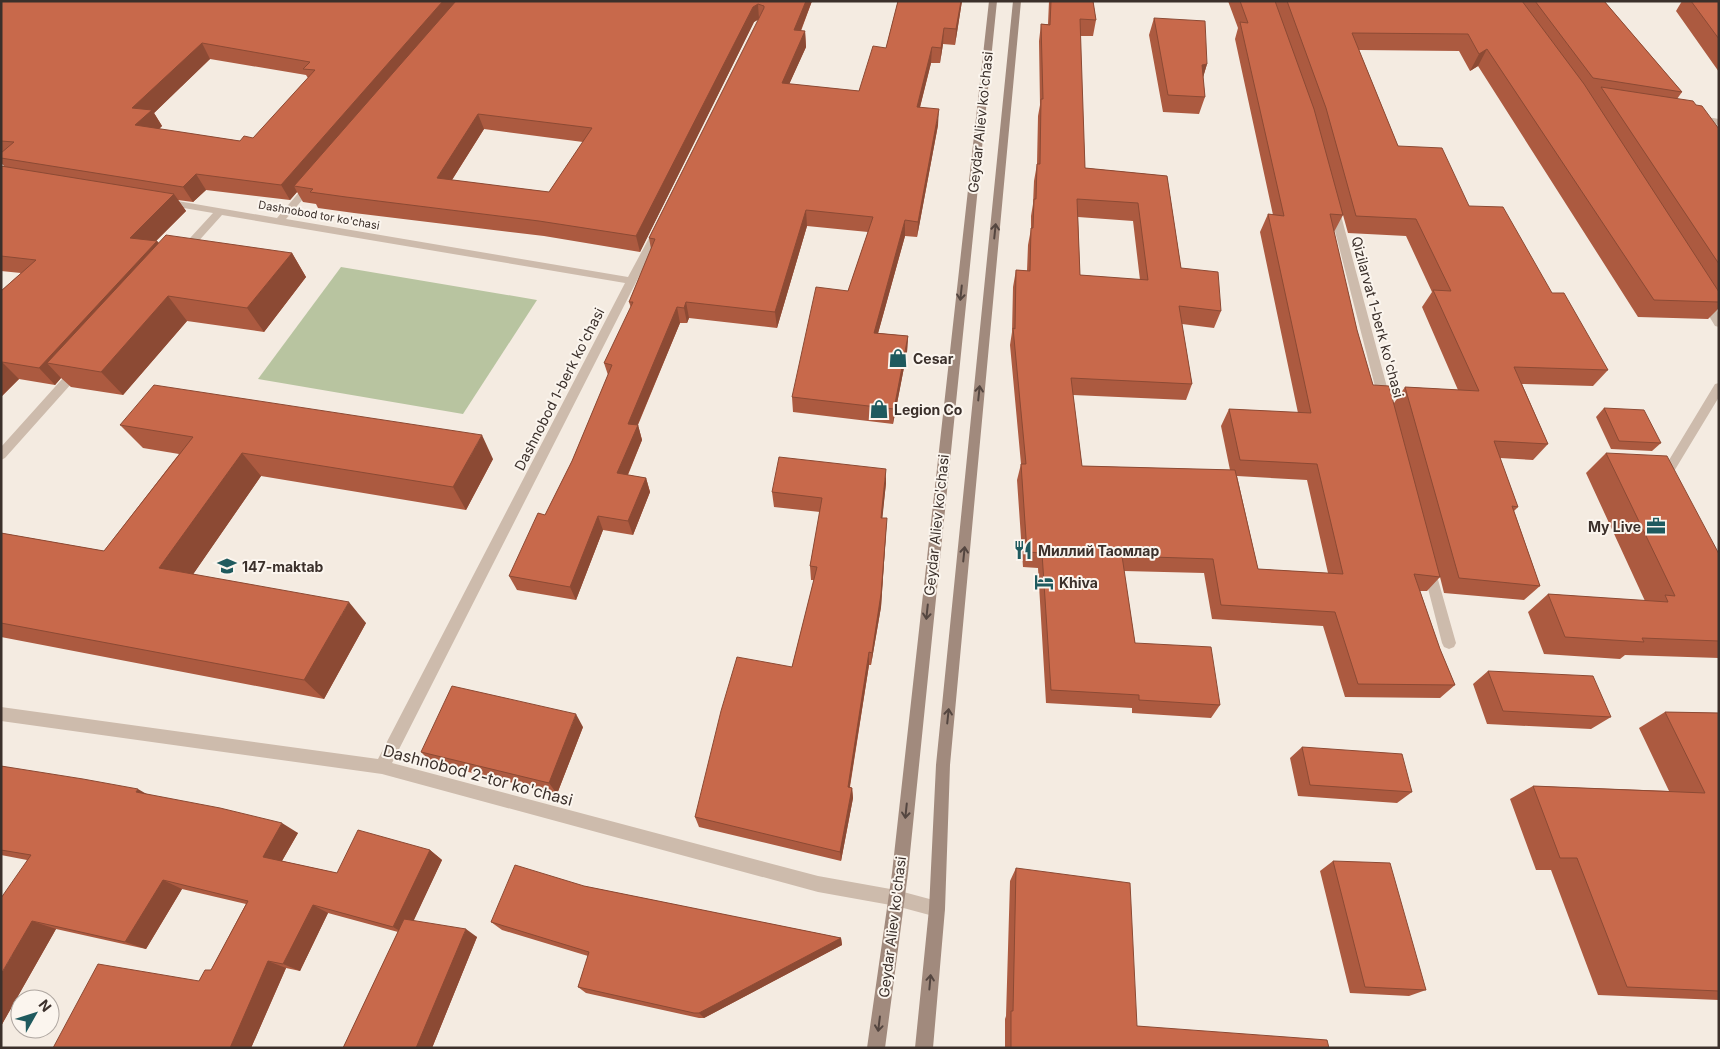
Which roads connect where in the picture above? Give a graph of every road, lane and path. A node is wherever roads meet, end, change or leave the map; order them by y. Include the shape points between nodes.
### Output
1 (992, 1) edge
2 (1017, 1) edge
3 (1690, 117) edge
4 (1719, 122) edge
5 (318, 175) edge
6 (153, 200) edge
7 (1333, 201) edge
8 (220, 211) junction
9 (663, 219) edge
10 (278, 220) junction
11 (174, 262) edge
12 (632, 281) junction
13 (1698, 290) edge
14 (1719, 323) edge
15 (81, 366) edge
16 (1719, 387) edge
17 (1389, 417) edge
18 (1, 455) edge
19 (1675, 490) edge
20 (1427, 558) edge
21 (1449, 642) dead end
22 (1, 714) edge
23 (382, 767) junction
24 (896, 898) junction
25 (937, 909) junction
26 (876, 1048) edge
27 (924, 1048) edge

1 -> 24 main road, Geydar Aliev ko'chasi
25 -> 2 main road, Geydar Aliev ko'chasi via 944,765
3 - 4 street
5 - 10 street
6 - 8 street, Dashnobod tor ko'chasi
7 - 17 street, Qizilarvat 1-berk ko'chasi
8 - 10 street, Dashnobod tor ko'chasi
8 - 11 street
9 - 12 street, Dashnobod 1-berk ko'chasi
10 - 12 street, Dashnobod tor ko'chasi
12 - 23 street, Dashnobod 1-berk ko'chasi
13 - 14 street
15 - 18 street
16 - 19 street via 1667,473
20 - 21 street
22 - 23 street, Dashnobod 2-tor ko'chasi
23 - 24 street, Dashnobod 2-tor ko'chasi via 818,884
24 - 25 street, Dashnobod 2-tor ko'chasi
24 -> 26 main road, Geydar Aliev ko'chasi
27 -> 25 main road, Geydar Aliev ko'chasi

